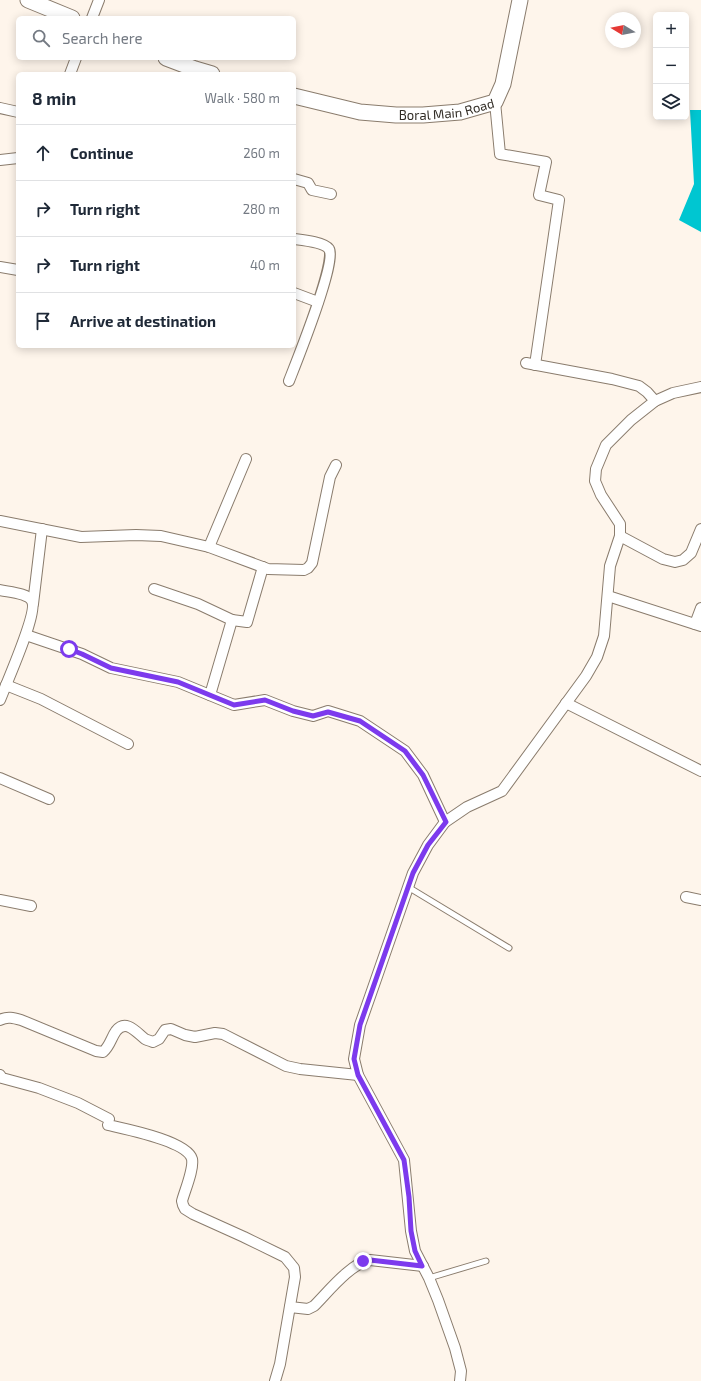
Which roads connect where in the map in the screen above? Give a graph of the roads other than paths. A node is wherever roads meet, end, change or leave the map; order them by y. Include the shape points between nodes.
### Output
1 (28, 0) edge
2 (99, 0) edge
3 (520, 0) edge
4 (67, 16) edge
5 (93, 16) edge
6 (75, 60) edge
7 (170, 60) edge
8 (194, 71) edge
9 (71, 72) edge
10 (296, 96) edge
11 (495, 102) junction
12 (0, 108) edge
13 (16, 112) edge
14 (16, 158) edge
15 (0, 160) edge
16 (296, 180) edge
17 (331, 194) dead end
18 (296, 239) edge
19 (0, 267) edge
20 (16, 270) edge
21 (296, 294) edge
22 (318, 302) junction
23 (289, 381) dead end
24 (701, 387) edge
25 (655, 401) junction
26 (246, 459) dead end
27 (336, 465) dead end
28 (0, 521) edge
29 (42, 529) junction
30 (701, 529) edge
31 (620, 536) junction
32 (209, 547) junction
33 (263, 567) junction
34 (154, 589) dead end
35 (0, 590) edge
36 (608, 596) junction
37 (33, 604) junction
38 (701, 608) edge
39 (232, 620) junction
40 (698, 625) edge
41 (26, 635) junction
42 (6, 685) junction
43 (210, 695) junction
44 (0, 700) edge
45 (566, 703) junction
46 (128, 744) dead end
47 (701, 771) edge
48 (0, 778) edge
49 (49, 799) dead end
50 (446, 822) junction
51 (408, 888) junction
52 (686, 897) dead end
53 (0, 900) edge
54 (701, 900) edge
55 (31, 906) dead end
56 (509, 948) dead end
57 (0, 1020) edge
58 (0, 1075) edge
59 (358, 1075) junction
60 (486, 1262) dead end
61 (422, 1266) junction
62 (429, 1278) junction
63 (290, 1307) junction
64 (275, 1381) edge
65 (460, 1381) edge

1 - 4 main road
2 - 5 street
3 - 11 main road, Boral Main Road via 504,84
6 - 9 street
7 - 8 main road
10 - 11 main road, Boral Main Road via 360,112 396,115 460,112
11 - 25 street via 500,154 546,162 539,195 559,200 530,364 639,386
12 - 13 street
14 - 15 street
16 - 17 street via 308,183 312,190
18 - 22 street via 321,244 330,252
19 - 20 street
21 - 22 street
22 - 23 street
24 - 25 street via 673,393
25 - 31 street via 631,420 606,446 596,469 596,481 601,495 620,524
26 - 32 street
27 - 33 street via 330,477 310,566 297,571
28 - 29 street
29 - 32 street via 81,537 161,536
29 - 37 street
30 - 31 street via 691,553 684,560 675,562
31 - 36 street via 610,566
32 - 33 street
33 - 39 street via 247,622
34 - 39 street via 198,604
35 - 37 street via 30,598
36 - 40 street
36 - 45 street via 604,636 597,657
37 - 41 street
38 - 40 street
39 - 43 street
41 - 42 street
41 - 43 street via 82,654 111,668 169,680
42 - 44 street
42 - 46 street via 41,699
43 - 50 street via 234,705 265,700 313,716 328,712 360,721 405,751 423,775
45 - 47 street
45 - 50 street via 502,791 466,807
48 - 49 street
50 - 51 street via 428,845
51 - 56 lane
51 - 59 street via 360,1025 354,1059
52 - 54 street
53 - 55 street
57 - 59 street via 21,1020 103,1052 116,1030 123,1026 130,1026 146,1040 153,1042 159,1039 165,1030 171,1029 195,1037 223,1034 286,1066
58 - 63 street via 2,1078 39,1088 78,1103 108,1122 184,1148 190,1154 192,1164 182,1201 185,1209 285,1257 294,1268 295,1277
59 - 61 street via 404,1160 411,1231 415,1251
60 - 62 lane
61 - 62 street
61 - 63 street via 363,1261 314,1306
62 - 65 street via 455,1348 461,1371
63 - 64 street

